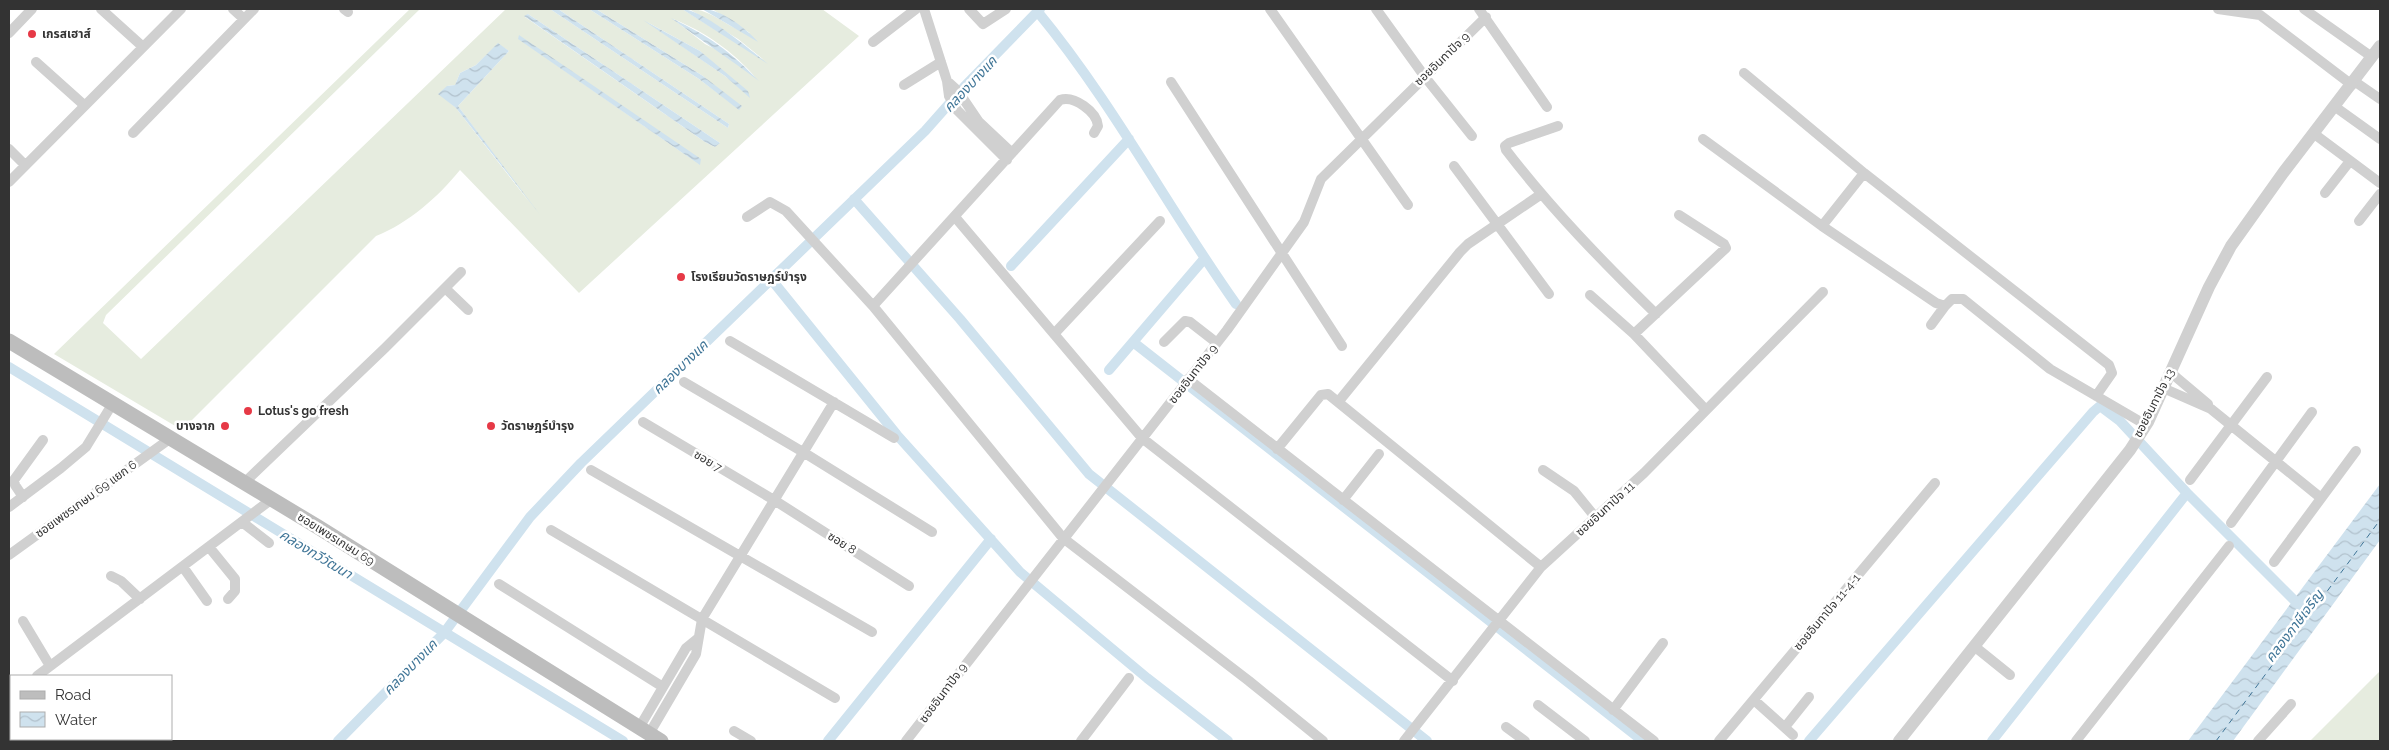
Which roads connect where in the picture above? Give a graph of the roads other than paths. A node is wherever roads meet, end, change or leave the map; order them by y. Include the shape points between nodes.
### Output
1 (32, 9) edge
2 (101, 9) edge
3 (182, 9) edge
4 (233, 9) edge
5 (254, 9) edge
6 (916, 9) edge
7 (924, 9) edge
8 (969, 9) edge
9 (1006, 9) edge
10 (1270, 9) edge
11 (1376, 9) edge
12 (2221, 9) edge
13 (2304, 9) edge
14 (1482, 13) edge
15 (244, 19) junction
16 (9, 33) edge
17 (873, 42) dead end
18 (142, 46) junction
19 (2380, 46) edge
20 (2372, 57) junction
21 (36, 62) dead end
22 (941, 62) junction
23 (1744, 73) dead end
24 (1425, 77) junction
25 (1172, 82) dead end
26 (2353, 83) junction
27 (904, 85) dead end
28 (953, 93) junction
29 (2380, 99) edge
30 (84, 105) junction
31 (2334, 106) junction
32 (1547, 107) dead end
33 (976, 125) junction
34 (1558, 126) dead end
35 (133, 133) dead end
36 (1094, 133) dead end
37 (2313, 133) junction
38 (1472, 136) dead end
39 (1703, 139) dead end
40 (2380, 139) edge
41 (1360, 140) junction
42 (9, 149) edge
43 (1009, 156) junction
44 (2350, 161) junction
45 (25, 164) junction
46 (1454, 166) dead end
47 (1864, 174) junction
48 (9, 182) edge
49 (2380, 183) edge
50 (2325, 193) dead end
51 (2380, 194) edge
52 (1540, 195) junction
53 (1408, 205) dead end
54 (1679, 215) dead end
55 (955, 217) junction
56 (747, 218) dead end
57 (1160, 221) dead end
58 (2360, 221) dead end
59 (1496, 224) junction
60 (1822, 226) junction
61 (1282, 253) junction
62 (461, 272) dead end
63 (445, 288) junction
64 (1823, 292) dead end
65 (1549, 294) dead end
66 (1590, 295) dead end
67 (873, 306) junction
68 (1945, 306) junction
69 (468, 310) dead end
70 (1656, 314) junction
71 (1931, 325) dead end
72 (1054, 334) junction
73 (1634, 334) junction
74 (9, 341) edge
75 (730, 341) dead end
76 (1164, 342) dead end
77 (1217, 343) junction
78 (1342, 346) dead end
79 (2170, 372) junction
80 (2267, 377) dead end
81 (1188, 380) junction
82 (684, 382) dead end
83 (2163, 388) junction
84 (2096, 396) junction
85 (1339, 401) junction
86 (834, 402) junction
87 (110, 407) junction
88 (2211, 409) junction
89 (1706, 410) junction
90 (2312, 412) dead end
91 (643, 422) dead end
92 (2231, 424) junction
93 (2141, 433) junction
94 (894, 438) dead end
95 (1142, 438) junction
96 (43, 440) dead end
97 (167, 441) junction
98 (1277, 449) junction
99 (2356, 451) dead end
100 (803, 452) junction
101 (1379, 454) dead end
102 (2276, 462) junction
103 (591, 470) dead end
104 (1543, 470) dead end
105 (2190, 480) dead end
106 (244, 483) junction
107 (1935, 483) dead end
108 (23, 496) junction
109 (2321, 498) junction
110 (774, 500) junction
111 (1343, 500) junction
112 (268, 503) junction
113 (9, 507) edge
114 (1596, 518) junction
115 (243, 522) junction
116 (2230, 523) dead end
117 (551, 530) dead end
118 (932, 532) dead end
119 (1063, 538) junction
120 (270, 543) dead end
121 (2229, 546) dead end
122 (209, 547) junction
123 (9, 555) edge
124 (741, 555) junction
125 (2274, 562) dead end
126 (183, 567) junction
127 (1541, 567) junction
128 (111, 576) dead end
129 (499, 584) dead end
130 (909, 586) dead end
131 (140, 599) junction
132 (228, 599) dead end
133 (207, 601) dead end
134 (702, 619) junction
135 (23, 622) dead end
136 (1497, 624) junction
137 (872, 632) dead end
138 (697, 639) junction
139 (1663, 643) dead end
140 (1974, 646) junction
141 (50, 666) junction
142 (38, 675) edge
143 (2010, 675) dead end
144 (1129, 678) dead end
145 (1453, 681) junction
146 (662, 687) junction
147 (1809, 697) dead end
148 (835, 698) dead end
149 (1754, 700) junction
150 (2291, 704) dead end
151 (1538, 705) dead end
152 (1614, 710) junction
153 (1506, 727) dead end
154 (1784, 727) junction
155 (734, 731) dead end
156 (650, 734) edge
157 (1793, 735) dead end
158 (1405, 739) edge
159 (751, 741) edge
160 (906, 741) edge
161 (1081, 741) edge
162 (1323, 741) edge
163 (1525, 741) edge
164 (1583, 741) edge
165 (1654, 741) edge
166 (1720, 741) edge
167 (1899, 741) edge
168 (2076, 741) edge
169 (2258, 741) edge

1 - 16 street
2 - 18 street
3 - 18 street
4 - 15 street
5 - 15 street
6 - 17 street
7 - 22 street
8 - 9 street via 983,24
10 - 41 street
11 - 24 street
12 - 26 street via 2260,14
13 - 20 street
14 - 24 street, ซอยอินทาปัจ 9
14 - 32 street
15 - 35 street
18 - 30 street
19 - 20 street, ซอยอินทาปัจ 13
20 - 26 street, ซอยอินทาปัจ 13
21 - 30 street
22 - 27 street
22 - 28 street
23 - 47 street
24 - 38 street
24 - 41 street, ซอยอินทาปัจ 9
25 - 61 street
26 - 29 street
26 - 31 street, ซอยอินทาปัจ 13
28 - 33 street via 966,104
28 - 33 street via 957,110
30 - 45 street
31 - 37 street, ซอยอินทาปัจ 13
31 - 40 street
33 - 43 street
34 - 52 street via 1505,146
36 - 43 street via 1098,126 1096,118 1074,100 1065,98
37 - 44 street
37 - 79 street, ซอยอินทาปัจ 13 via 2220,263
39 - 60 street
41 - 53 street
41 - 61 street, ซอยอินทาปัจ 9 via 1321,178 1304,222
42 - 45 street
43 - 55 street
44 - 49 street
44 - 50 street
45 - 48 street
46 - 59 street
47 - 60 street
47 - 84 street via 2109,365 2112,373
51 - 58 street
52 - 59 street
52 - 70 street
54 - 70 street via 1726,248
55 - 67 street
55 - 72 street
56 - 67 street via 770,202 786,211
57 - 72 street
59 - 65 street
59 - 85 street via 1460,252
60 - 68 street
61 - 77 street, ซอยอินทาปัจ 9
61 - 78 street
62 - 63 street
63 - 69 street
63 - 106 street
64 - 89 street, ซอยอินทาปัจ 11
66 - 73 street
67 - 119 street
68 - 71 street
68 - 84 street via 1952,299 1963,299 2050,369
70 - 73 street
72 - 95 street
73 - 89 street
74 - 87 main road, ซอยเพชรเกษม 69
75 - 86 street
76 - 77 street via 1185,321
77 - 81 street, ซอยอินทาปัจ 9
79 - 83 street, ซอยอินทาปัจ 13
79 - 88 street
80 - 92 street
81 - 95 street, ซอยอินทาปัจ 9
81 - 98 street
82 - 100 street
83 - 88 street
83 - 93 street, ซอยอินทาปัจ 13
84 - 93 street
85 - 98 street via 1325,393 1321,395
85 - 127 street
86 - 94 street
86 - 100 street
87 - 97 main road, ซอยเพชรเกษม 69
87 - 108 street via 86,447
88 - 92 street
89 - 114 street, ซอยอินทาปัจ 11
90 - 102 street
91 - 110 street, ซอย 7
92 - 102 street
92 - 105 street
93 - 140 street, ซอยอินทาปัจ 13
95 - 119 street, ซอยอินทาปัจ 9
95 - 145 street
96 - 108 street via 14,480
97 - 106 main road, ซอยเพชรเกษม 69
97 - 123 street, ซอยเพชรเกษม 69 แยก 6
98 - 111 street
99 - 109 street
100 - 110 street
100 - 118 street
101 - 111 street
102 - 109 street
102 - 116 street
103 - 124 street
104 - 114 street via 1574,491
106 - 112 main road, ซอยเพชรเกษม 69
107 - 149 street, ซอยอินทาปัจ 11-4-1
108 - 113 street
109 - 125 street
110 - 124 street
110 - 130 street, ซอย 8
111 - 136 street
112 - 115 street
112 - 156 main road, ซอยเพชรเกษม 69 via 440,603
114 - 127 street, ซอยอินทาปัจ 11
115 - 120 street
115 - 122 street
117 - 134 street
119 - 160 street, ซอยอินทาปัจ 9
119 - 162 street
121 - 168 street
122 - 126 street
122 - 132 street via 235,579 235,591
124 - 134 street
124 - 137 street
126 - 131 street
126 - 133 street
127 - 136 street, ซอยอินทาปัจ 11
128 - 131 street
129 - 146 street
131 - 141 street
134 - 138 street
134 - 148 street
135 - 141 street
136 - 145 street, ซอยอินทาปัจ 11
136 - 152 street
138 - 146 street via 686,648
138 - 156 street via 696,654
139 - 152 street
140 - 143 street
140 - 167 street, ซอยอินทาปัจ 13
141 - 142 street
144 - 161 street
145 - 158 street, ซอยอินทาปัจ 11
146 - 156 street
147 - 154 street
149 - 154 street
149 - 166 street, ซอยอินทาปัจ 11-4-1
150 - 169 street
151 - 164 street
152 - 165 street
153 - 163 street
154 - 157 street
155 - 159 street

